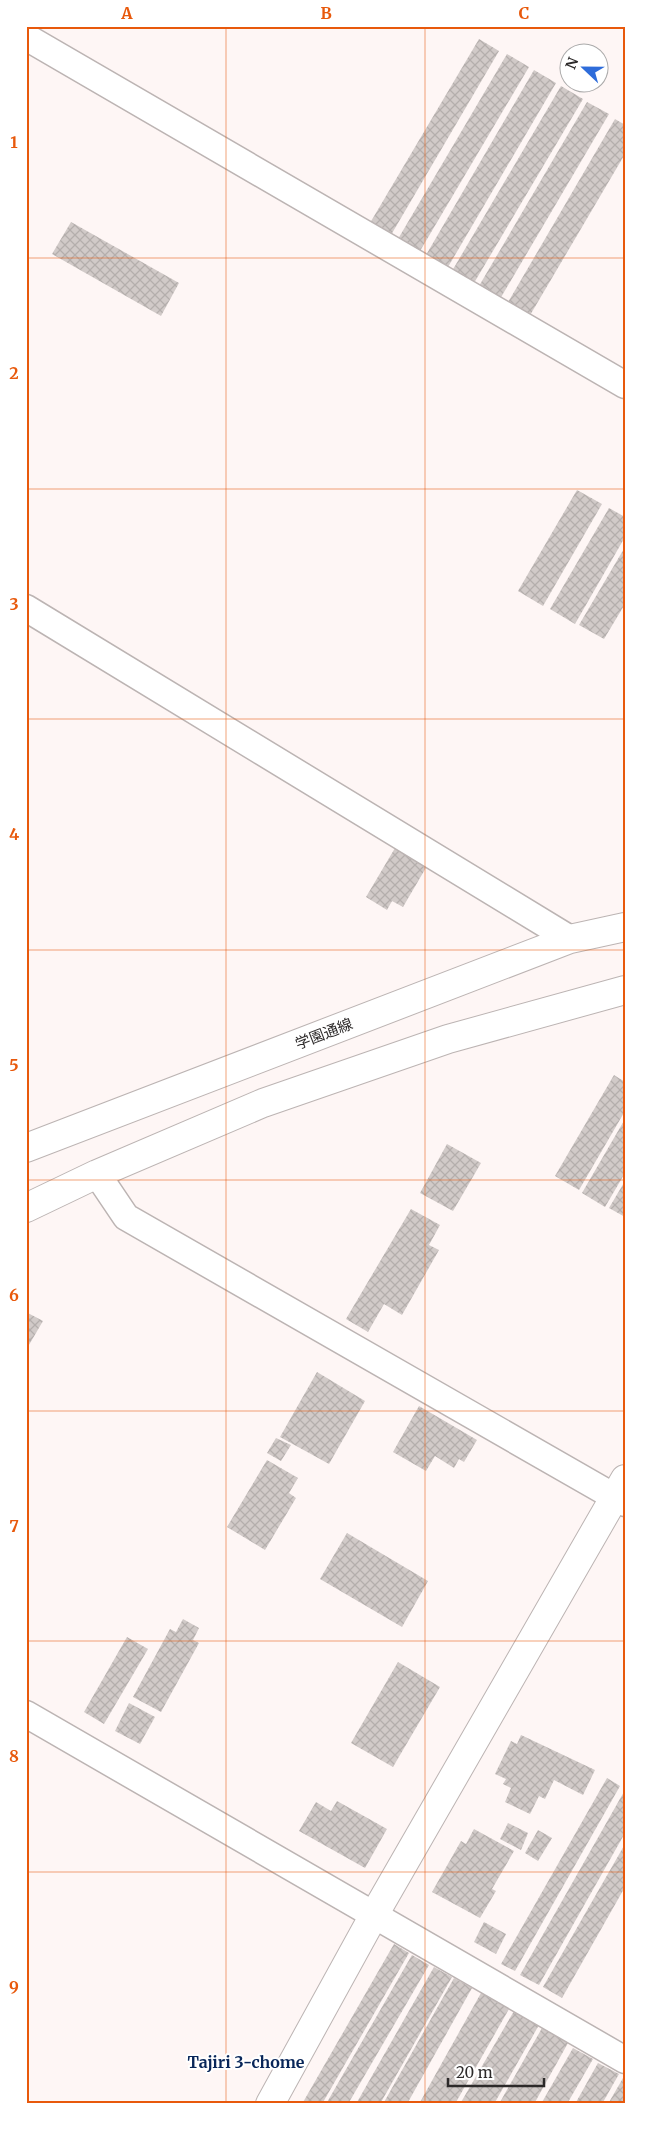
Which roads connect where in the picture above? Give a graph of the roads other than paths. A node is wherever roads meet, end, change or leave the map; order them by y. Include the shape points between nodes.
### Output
1 (26, 37) edge
2 (625, 386) edge
3 (26, 608) edge
4 (625, 927) edge
5 (570, 939) junction
6 (625, 990) edge
7 (26, 1148) edge
8 (97, 1174) junction
9 (26, 1208) edge
10 (621, 1493) edge
11 (26, 1714) edge
12 (374, 1915) junction
13 (625, 2060) edge
14 (270, 2104) edge

1 - 2 street
3 - 5 street
4 - 5 street, 学園通線
5 - 7 street, 学園通線
6 - 8 street via 448,1039 263,1103
8 - 9 street
8 - 10 street via 126,1217
10 - 12 street
11 - 12 street
12 - 13 street
12 - 14 street

